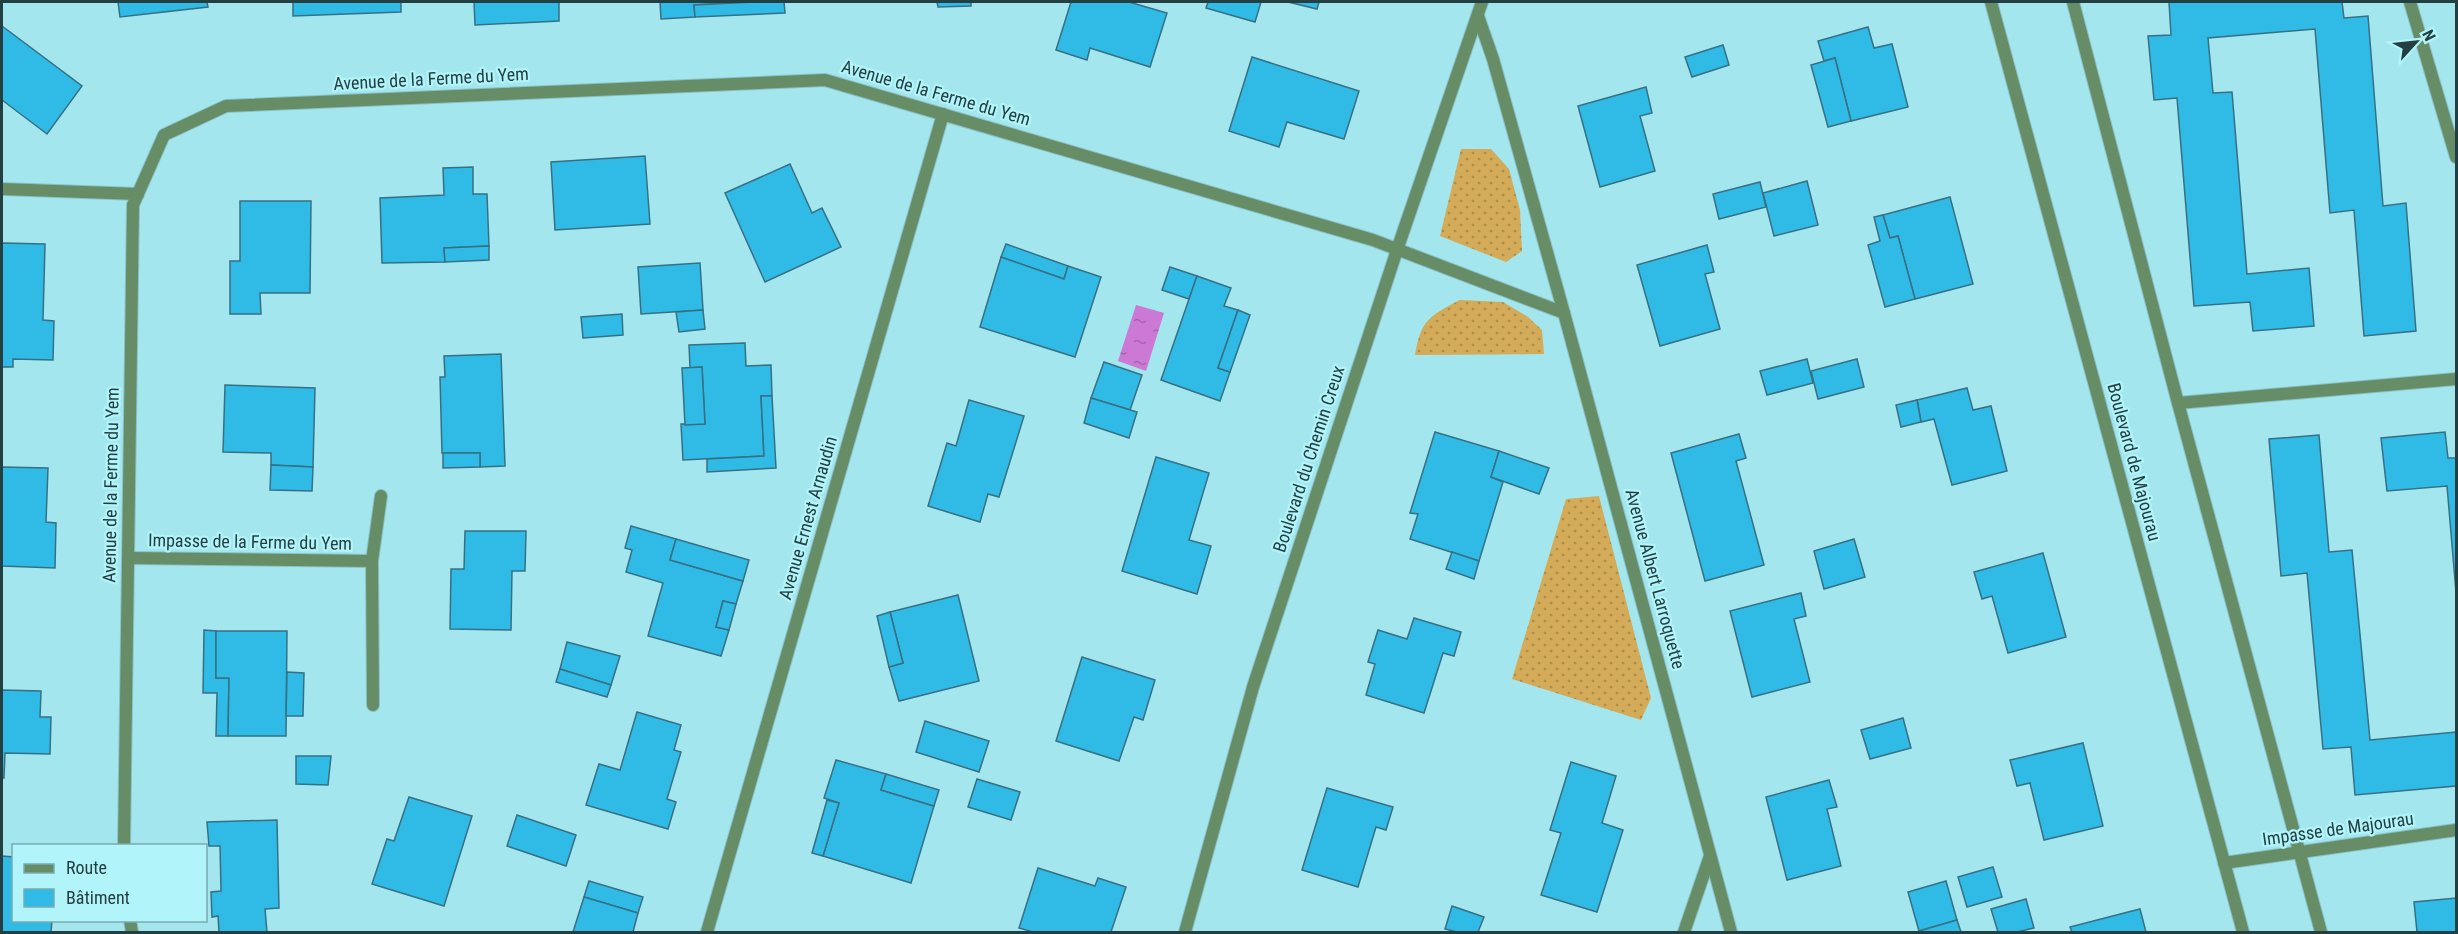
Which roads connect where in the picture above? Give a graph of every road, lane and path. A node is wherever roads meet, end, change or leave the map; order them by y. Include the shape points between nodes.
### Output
1 (1482, 2) edge
2 (1991, 2) edge
3 (2073, 2) edge
4 (2410, 2) edge
5 (1478, 16) junction
6 (943, 114) junction
7 (2457, 157) edge
8 (2, 189) edge
9 (138, 194) junction
10 (1398, 247) junction
11 (1564, 313) junction
12 (2457, 379) edge
13 (2178, 403) junction
14 (381, 496) dead end
15 (128, 558) junction
16 (372, 561) junction
17 (373, 705) dead end
18 (2457, 830) edge
19 (124, 844) edge
20 (2299, 851) junction
21 (1710, 855) junction
22 (2224, 863) junction
23 (707, 933) edge
24 (1185, 933) edge
25 (1684, 933) edge
26 (1731, 933) edge
27 (2243, 933) edge
28 (2321, 933) edge

1 - 5 street, Boulevard du Chemin Creux
2 - 22 street, Boulevard de Majourau
3 - 13 street
4 - 7 street
5 - 10 street, Boulevard du Chemin Creux
5 - 11 street, Avenue Albert Larroquette
6 - 9 street, Avenue de la Ferme du Yem via 825,80 226,106 164,135
6 - 10 street, Avenue de la Ferme du Yem
6 - 23 street, Avenue Ernest Arnaudin
8 - 9 street
9 - 15 street, Avenue de la Ferme du Yem via 133,205
10 - 11 street
10 - 24 street, Boulevard du Chemin Creux via 1253,687
11 - 21 street, Avenue Albert Larroquette
12 - 13 street
13 - 20 street
14 - 16 street, Impasse de la Ferme du Yem
15 - 16 street, Impasse de la Ferme du Yem
15 - 19 street, Avenue de la Ferme du Yem
16 - 17 street, Impasse de la Ferme du Yem
18 - 20 street, Impasse de Majourau
20 - 22 street, Impasse de Majourau
20 - 28 street
21 - 25 street
21 - 26 street, Avenue Albert Larroquette
22 - 27 street, Boulevard de Majourau

